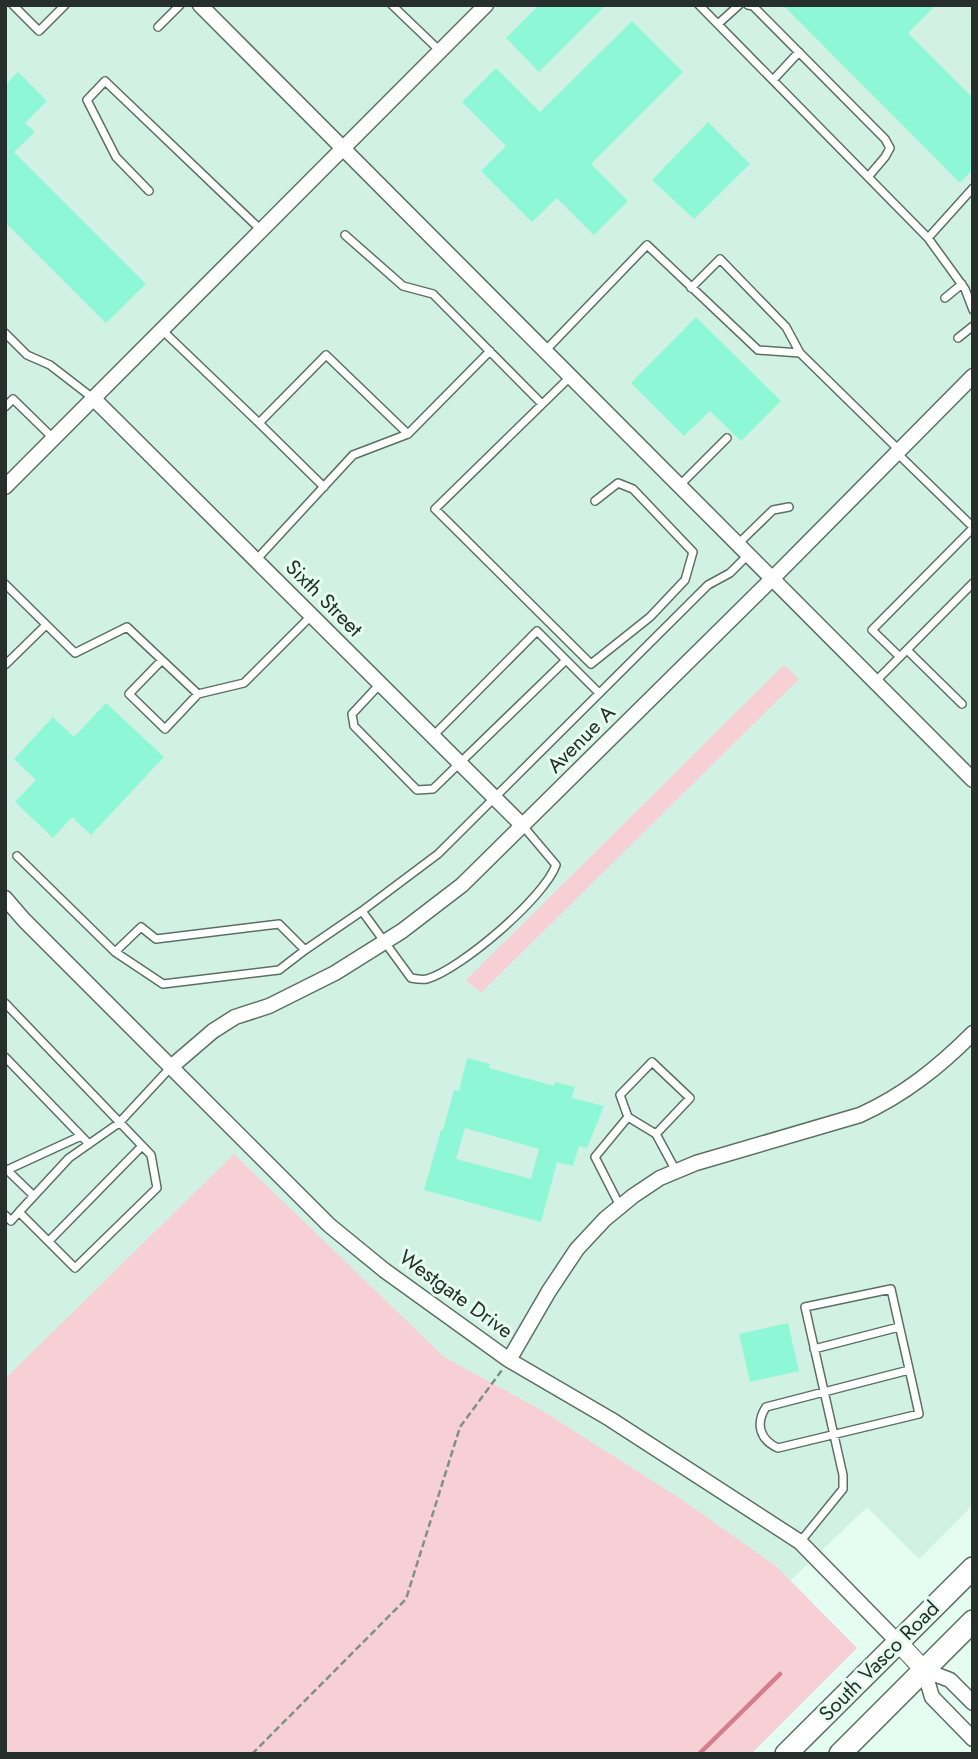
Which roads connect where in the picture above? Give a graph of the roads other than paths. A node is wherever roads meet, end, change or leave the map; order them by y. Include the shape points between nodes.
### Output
1 (13, 5) edge
2 (65, 5) edge
3 (180, 5) edge
4 (200, 5) edge
5 (393, 5) edge
6 (486, 5) edge
7 (699, 5) edge
8 (739, 5) edge
9 (748, 5) edge
10 (718, 24) junction
11 (158, 27) dead end
12 (440, 51) junction
13 (799, 52) junction
14 (772, 80) junction
15 (343, 149) junction
16 (868, 177) junction
17 (973, 188) edge
18 (149, 191) dead end
19 (262, 230) junction
20 (345, 235) dead end
21 (928, 238) junction
22 (962, 284) junction
23 (691, 288) junction
24 (945, 298) dead end
25 (973, 310) edge
26 (973, 326) edge
27 (162, 330) junction
28 (5, 333) edge
29 (958, 338) dead end
30 (490, 351) junction
31 (544, 351) junction
32 (800, 353) junction
33 (973, 376) edge
34 (570, 377) junction
35 (94, 399) junction
36 (542, 404) junction
37 (5, 407) edge
38 (259, 423) junction
39 (408, 434) junction
40 (727, 438) dead end
41 (54, 439) junction
42 (898, 452) junction
43 (324, 486) junction
44 (679, 486) junction
45 (5, 487) edge
46 (595, 501) dead end
47 (789, 507) dead end
48 (973, 528) edge
49 (743, 550) junction
50 (256, 560) junction
51 (772, 579) junction
52 (973, 583) edge
53 (5, 584) edge
54 (311, 615) junction
55 (46, 625) junction
56 (906, 650) junction
57 (900, 657) junction
58 (162, 660) junction
59 (566, 660) junction
60 (5, 665) edge
61 (875, 682) junction
62 (380, 684) junction
63 (198, 694) junction
64 (599, 694) junction
65 (962, 704) dead end
66 (433, 736) junction
67 (460, 763) junction
68 (973, 780) edge
69 (494, 798) junction
70 (523, 826) junction
71 (17, 856) dead end
72 (5, 898) edge
73 (362, 911) junction
74 (385, 942) junction
75 (305, 950) junction
76 (115, 952) junction
77 (5, 1003) edge
78 (973, 1033) edge
79 (5, 1057) edge
80 (171, 1067) junction
81 (628, 1117) junction
82 (119, 1122) junction
83 (656, 1134) junction
84 (81, 1136) junction
85 (89, 1144) junction
86 (142, 1146) junction
87 (6, 1171) edge
88 (676, 1171) junction
89 (34, 1196) junction
90 (620, 1207) junction
91 (19, 1212) junction
92 (7, 1221) edge
93 (49, 1241) junction
94 (899, 1327) junction
95 (814, 1349) junction
96 (509, 1360) junction
97 (909, 1370) junction
98 (824, 1391) junction
99 (834, 1434) junction
100 (800, 1542) junction
101 (973, 1567) edge
102 (973, 1621) edge
103 (898, 1643) junction
104 (924, 1670) junction
105 (973, 1703) edge
106 (973, 1739) edge
107 (786, 1754) edge
108 (840, 1754) edge

1 - 2 lane via 39,31
3 - 11 lane
4 - 15 street
5 - 12 lane
6 - 12 street
7 - 10 lane
8 - 10 lane
9 - 13 lane
10 - 14 lane
12 - 15 street
13 - 14 lane
13 - 16 lane via 885,138 890,148
14 - 16 lane
15 - 19 street
15 - 31 street
16 - 21 lane
17 - 21 lane
18 - 19 lane via 116,157 88,100 105,81
19 - 27 street
20 - 30 lane via 403,286 433,294
21 - 22 lane
22 - 24 lane
22 - 25 lane
23 - 31 lane via 647,245
23 - 32 lane via 758,350
23 - 32 lane via 720,259 786,327
26 - 29 lane
27 - 35 street
27 - 38 lane
28 - 35 lane via 27,355 50,365
30 - 36 lane
30 - 39 lane
31 - 34 street
32 - 42 lane
33 - 42 street, Avenue A
34 - 36 lane
34 - 44 street
35 - 41 street
35 - 50 street, Sixth Street
36 - 46 lane via 435,509 591,664 650,617 685,580 692,552 633,489 618,483
37 - 41 lane via 13,399
38 - 39 lane via 326,355
38 - 43 lane
39 - 43 lane via 353,455
40 - 44 lane
41 - 45 street
42 - 48 lane
42 - 51 street, Avenue A
43 - 50 lane
44 - 49 street
47 - 49 lane via 773,510
48 - 57 lane via 873,630
49 - 51 street
49 - 64 lane via 730,573 708,584
50 - 54 street, Sixth Street
51 - 61 street
51 - 70 street, Avenue A
52 - 56 lane
53 - 55 lane
54 - 62 street, Sixth Street
54 - 63 lane via 244,683
55 - 58 lane via 75,653 127,627
55 - 60 lane
56 - 57 lane
56 - 65 lane
57 - 61 lane
58 - 63 lane
58 - 63 lane via 129,694 165,729
59 - 64 lane
59 - 66 lane via 537,631
59 - 67 lane
61 - 68 street
62 - 66 street, Sixth Street
62 - 67 lane via 352,714 354,726 417,790 433,789
64 - 69 lane
66 - 67 street, Sixth Street
67 - 69 street, Sixth Street
69 - 70 street, Sixth Street
69 - 73 lane via 438,854
70 - 74 street, Avenue A via 462,885
70 - 74 lane via 556,865 552,876 500,929 459,962 425,980 411,978
71 - 76 lane
72 - 80 street, Westgate Drive
73 - 74 lane
73 - 75 lane
74 - 80 street, Avenue A via 335,973 269,1006 235,1017
75 - 76 lane via 279,970 163,984
75 - 76 lane via 279,923 156,939 141,927
77 - 82 lane
78 - 88 street via 910,1089 873,1109
79 - 84 lane
80 - 82 lane
80 - 96 street, Westgate Drive via 329,1226
81 - 83 lane
81 - 83 lane via 620,1095 652,1062 690,1098
81 - 90 lane via 594,1157
82 - 85 lane
82 - 86 lane
83 - 88 lane
84 - 85 lane
84 - 87 lane
85 - 89 lane via 69,1158
86 - 93 lane
86 - 93 lane via 151,1155 157,1188 75,1268
87 - 89 lane
88 - 90 street
89 - 91 lane
90 - 96 street via 578,1249
91 - 92 lane
91 - 93 lane
94 - 95 lane
94 - 95 lane via 891,1289 805,1307
94 - 97 lane
95 - 98 lane
96 - 100 street, Westgate Drive via 610,1419
97 - 98 lane
97 - 99 lane via 919,1413
98 - 99 lane
98 - 99 lane via 766,1407 760,1431 778,1448
99 - 100 lane via 843,1489
100 - 103 street, Westgate Drive
101 - 103 main road, South Vasco Road
102 - 104 main road, South Vasco Road
103 - 104 street, Westgate Drive
103 - 107 main road, South Vasco Road
104 - 105 street via 950,1680
104 - 106 street via 932,1697
104 - 108 main road, South Vasco Road

